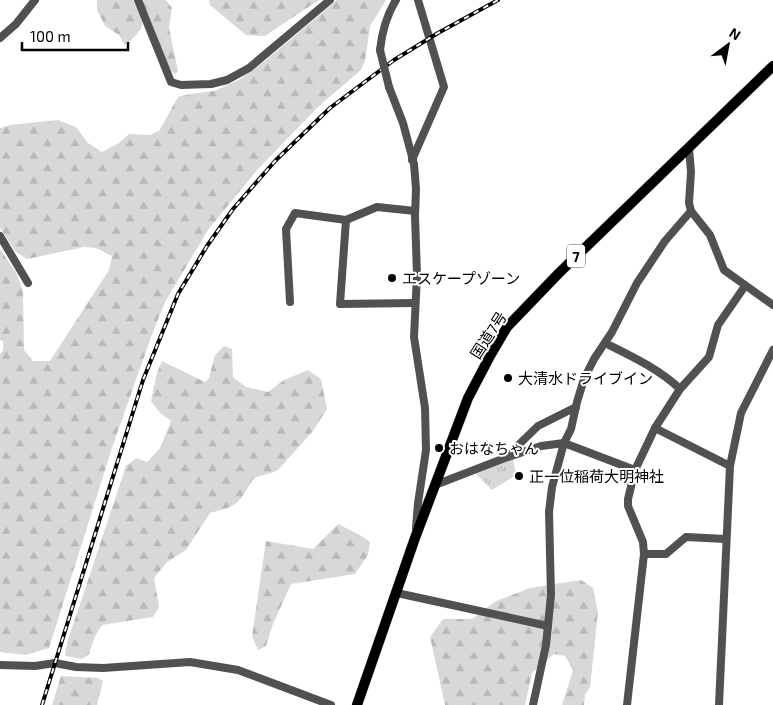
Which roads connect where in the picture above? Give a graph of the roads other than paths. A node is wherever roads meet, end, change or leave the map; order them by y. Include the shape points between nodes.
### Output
1 (35, 0) edge
2 (138, 0) edge
3 (330, 0) edge
4 (396, 0) edge
5 (418, 0) edge
6 (0, 38) edge
7 (773, 66) edge
8 (762, 77) junction
9 (773, 78) edge
10 (689, 148) junction
11 (412, 160) junction
12 (415, 211) junction
13 (691, 211) junction
14 (346, 220) junction
15 (0, 236) edge
16 (28, 283) dead end
17 (745, 286) junction
18 (290, 302) dead end
19 (415, 303) junction
20 (773, 305) edge
21 (605, 343) junction
22 (773, 350) edge
23 (680, 389) junction
24 (576, 407) junction
25 (655, 428) junction
26 (564, 443) junction
27 (505, 458) junction
28 (730, 466) junction
29 (635, 470) junction
30 (435, 485) junction
31 (415, 538) junction
32 (726, 539) junction
33 (644, 554) junction
34 (397, 592) junction
35 (548, 626) junction
36 (0, 665) edge
37 (330, 705) edge
38 (357, 705) edge
39 (533, 705) edge
40 (627, 705) edge
41 (720, 705) edge

1 - 6 street
2 - 3 street via 171,82 181,85 227,80 248,68
4 - 11 street, bridge via 387,18 380,50
5 - 11 street via 444,87
7 - 8 highway, 国道7号 / 7
8 - 9 street
8 - 10 highway, 国道7号 / 7
10 - 13 street
10 - 30 highway, 国道7号 / 7 via 559,273 508,327 468,398
11 - 12 street
12 - 14 street via 376,207
12 - 19 street
13 - 17 street via 710,235 724,270
13 - 21 street via 665,241 637,283
14 - 18 street via 295,213 286,229
14 - 19 street via 340,304
15 - 16 street
17 - 20 street
17 - 23 street via 718,325 709,357
19 - 31 street via 414,337 425,408 426,450
21 - 23 street via 671,380
21 - 24 street via 584,379
22 - 28 street via 742,412
23 - 25 street
24 - 26 street
24 - 27 street via 538,426
25 - 28 street
25 - 29 street
26 - 27 street via 541,446
26 - 29 street
26 - 35 street via 552,486 549,512 551,595
27 - 30 street
28 - 32 street
29 - 33 street via 628,506 643,542
30 - 31 highway, 国道7号 / 7
31 - 34 highway, 国道7号 / 7
32 - 33 street via 686,537 666,554
32 - 41 street
33 - 40 street
34 - 35 street
34 - 38 highway, 国道7号 / 7
35 - 39 street
36 - 37 street via 55,663 103,668 190,662 238,670

